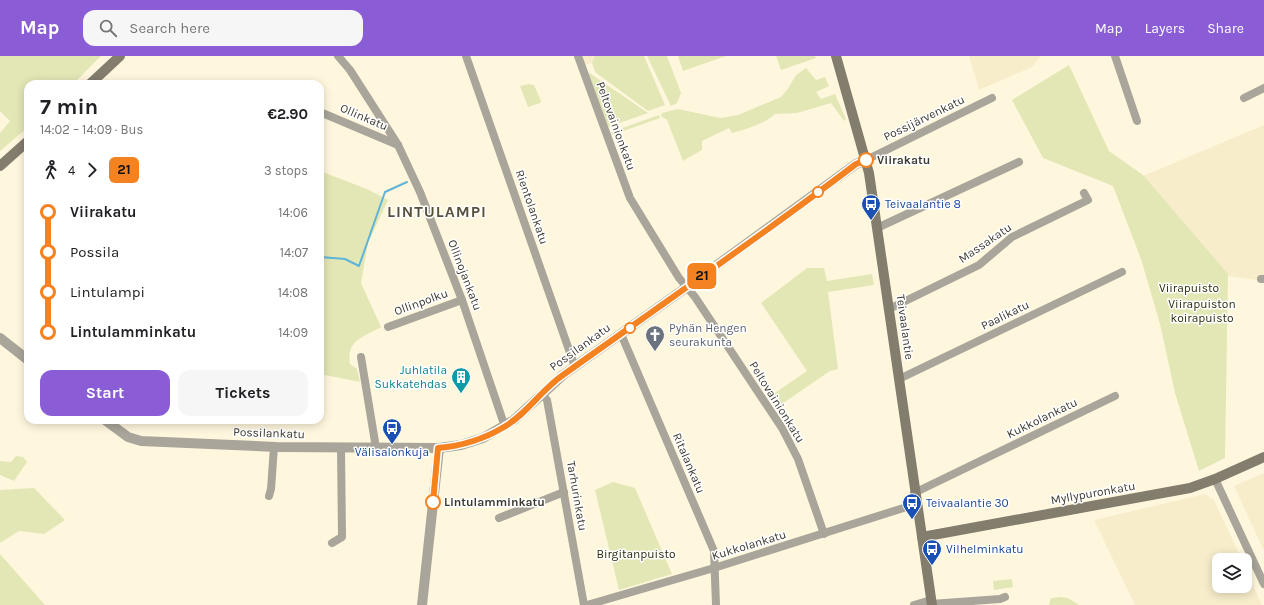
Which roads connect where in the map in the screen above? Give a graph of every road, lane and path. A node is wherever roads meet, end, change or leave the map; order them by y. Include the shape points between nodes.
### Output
1 (120, 56) edge
2 (338, 56) edge
3 (466, 56) edge
4 (578, 56) edge
5 (836, 56) edge
6 (1115, 56) edge
7 (94, 80) edge
8 (1264, 88) edge
9 (992, 98) dead end
10 (1244, 98) dead end
11 (324, 114) edge
12 (1137, 121) dead end
13 (24, 145) edge
14 (398, 145) junction
15 (866, 160) junction
16 (1018, 162) dead end
17 (0, 166) edge
18 (1084, 193) dead end
19 (878, 228) junction
20 (1122, 272) dead end
21 (687, 288) junction
22 (462, 300) junction
23 (889, 309) junction
24 (388, 327) dead end
25 (621, 334) junction
26 (0, 338) edge
27 (24, 357) edge
28 (361, 357) dead end
29 (575, 367) junction
30 (899, 379) junction
31 (542, 394) junction
32 (1115, 396) dead end
33 (110, 424) edge
34 (505, 427) junction
35 (274, 447) junction
36 (341, 448) junction
37 (376, 448) junction
38 (438, 448) junction
39 (1264, 457) edge
40 (1215, 479) junction
41 (564, 492) junction
42 (914, 493) junction
43 (269, 496) dead end
44 (916, 504) junction
45 (499, 518) dead end
46 (824, 534) junction
47 (922, 537) junction
48 (332, 542) dead end
49 (714, 568) junction
50 (1264, 584) edge
51 (1005, 597) dead end
52 (931, 603) edge
53 (422, 605) edge
54 (586, 605) edge
55 (716, 605) edge
56 (914, 605) edge

1 - 7 main road
2 - 14 street, Ollinojankatu via 350,70
3 - 29 street, Rientolankatu
4 - 21 street, Peltovainionkatu via 630,198
5 - 15 main road, Teivaalantie
6 - 12 street
8 - 10 street
9 - 15 street, Possijärvenkatu
11 - 14 street, Ollinkatu
13 - 17 main road
14 - 22 street, Ollinojankatu via 420,192
15 - 19 main road, Teivaalantie
15 - 21 street, Possilankatu via 856,164
16 - 19 street
18 - 23 street, Massakatu via 1088,200 1012,238 979,265
19 - 23 main road, Teivaalantie
20 - 30 street, Paalikatu
21 - 25 street, Possilankatu
21 - 46 street, Peltovainionkatu via 782,428 798,459
22 - 24 street, Ollinpolku
22 - 34 street, Ollinojankatu
23 - 30 main road, Teivaalantie
25 - 29 street, Possilankatu
25 - 49 street, Ritalankatu via 714,551
26 - 27 street
28 - 37 street
29 - 31 street, Possilankatu via 554,381
30 - 42 main road, Teivaalantie
31 - 34 street, Possilankatu
31 - 41 street, Tarhurinkatu via 547,400
32 - 42 street, Kukkolankatu
33 - 35 street, Possilankatu via 131,439 141,441
34 - 38 street, Possilankatu via 472,442
35 - 36 street, Possilankatu
35 - 43 street
36 - 37 street, Possilankatu
36 - 48 street via 342,537
37 - 38 street, Possilankatu
38 - 53 street
39 - 40 main road, Myllypuronkatu
40 - 47 main road, Myllypuronkatu via 1177,491
40 - 50 street
41 - 45 street
41 - 54 street, Tarhurinkatu
42 - 44 main road, Teivaalantie
44 - 46 street, Kukkolankatu
44 - 47 main road, Teivaalantie
46 - 49 street, Kukkolankatu
47 - 52 main road, Teivaalantie
49 - 54 street, Kukkolankatu
49 - 55 street, Ritalankatu
51 - 52 street
52 - 56 street

